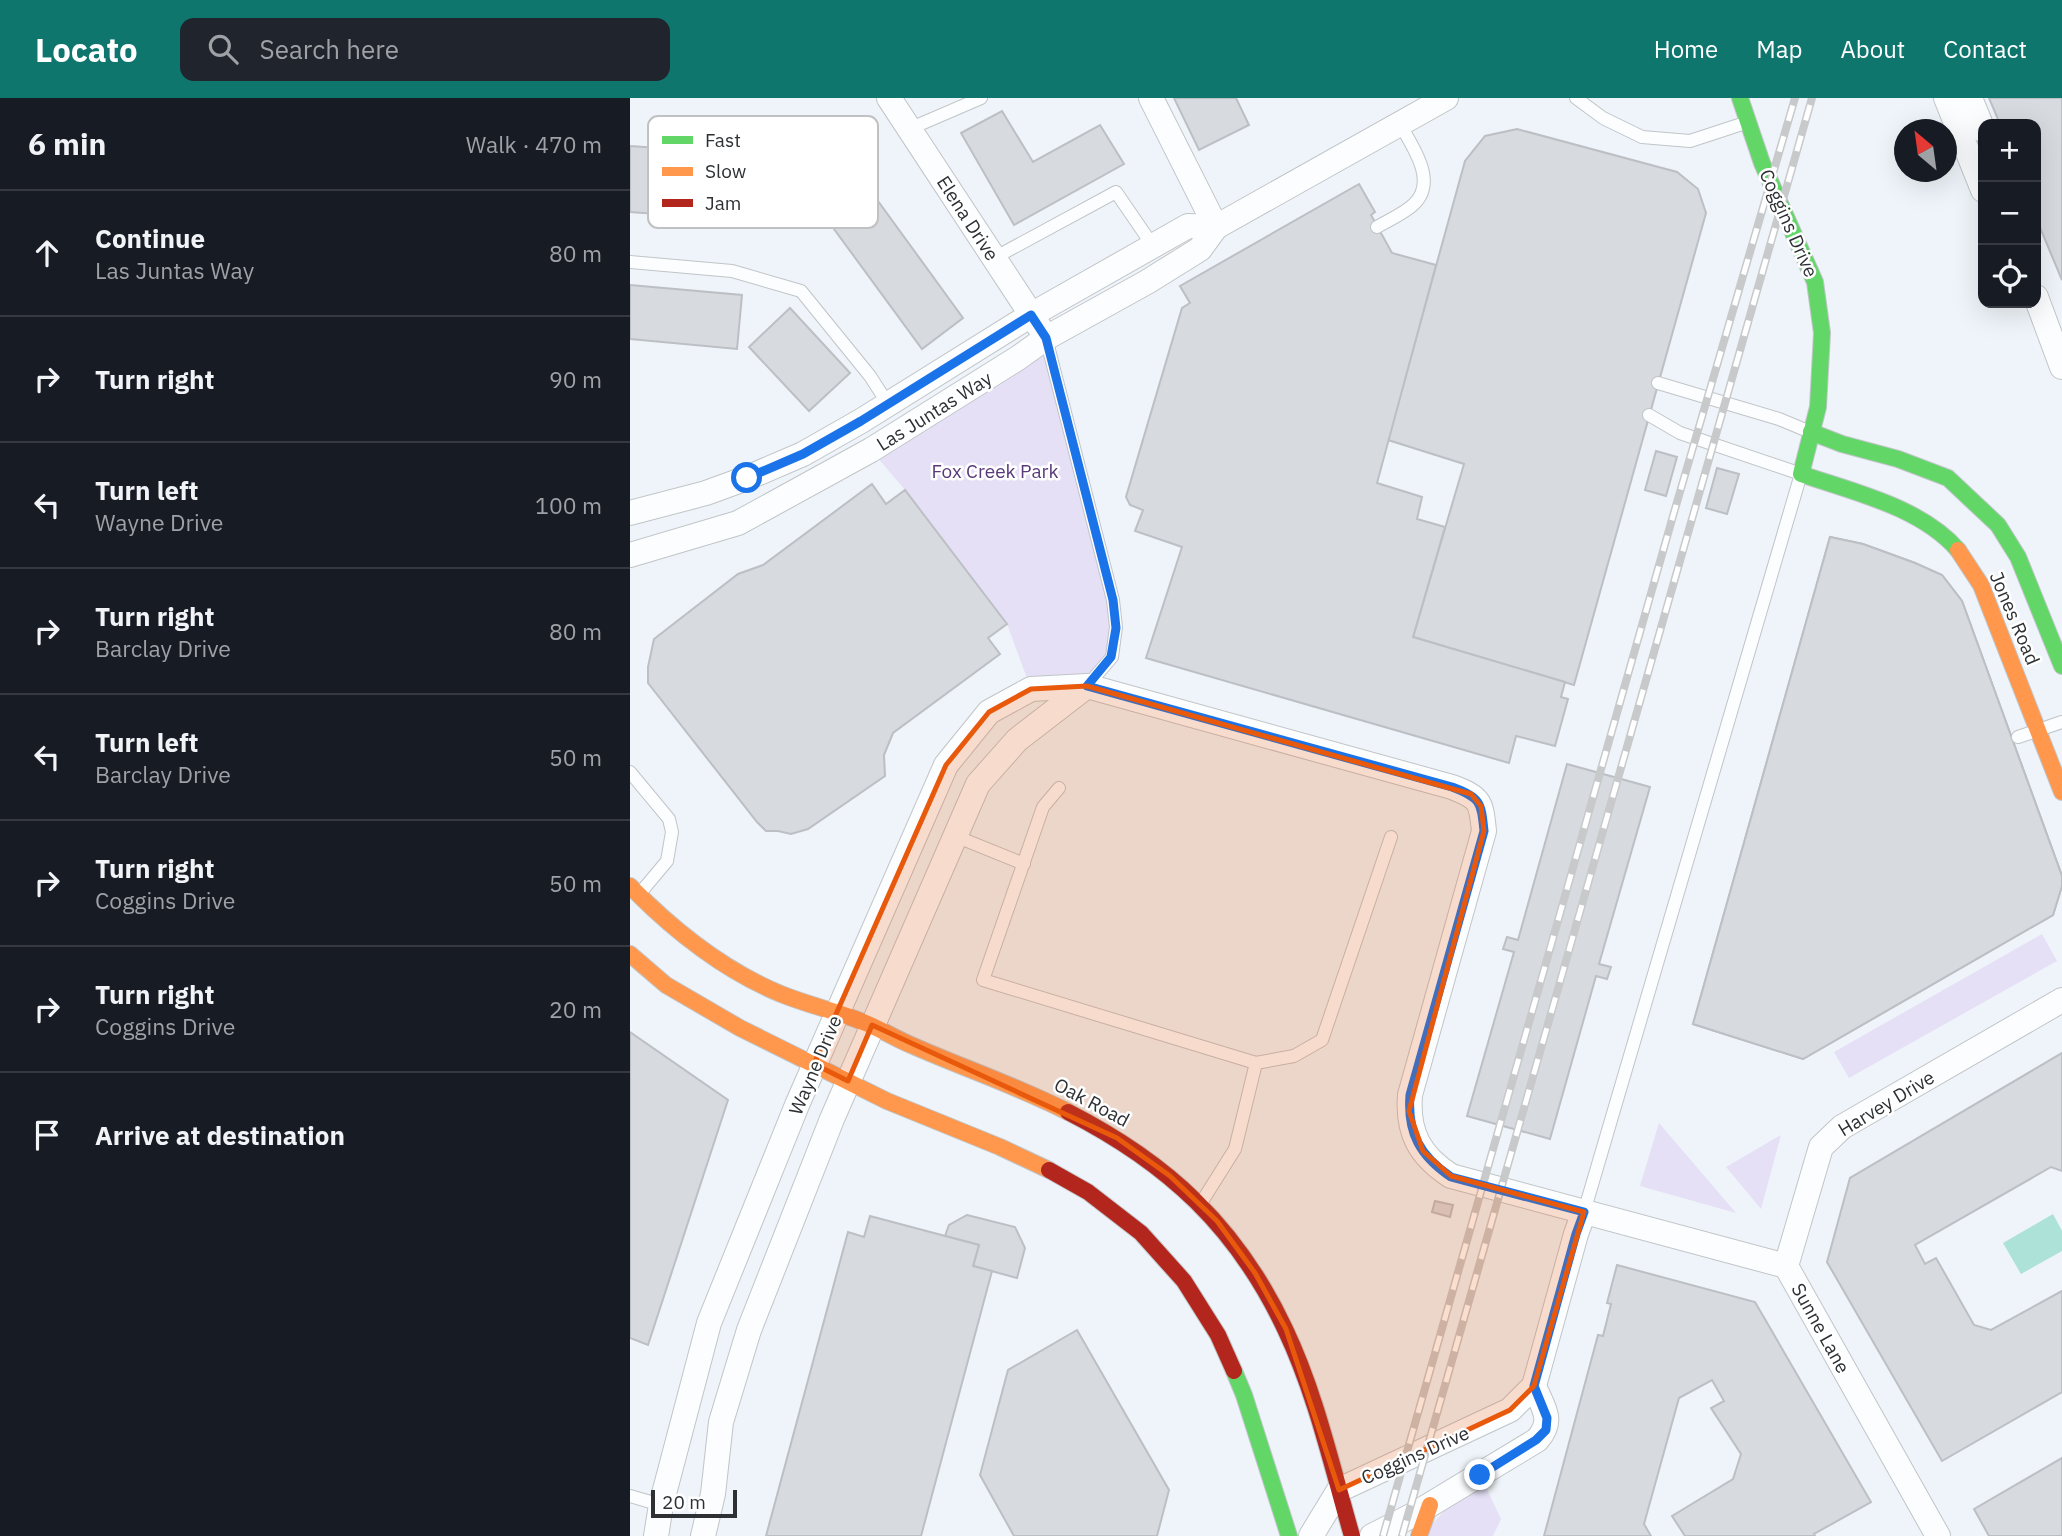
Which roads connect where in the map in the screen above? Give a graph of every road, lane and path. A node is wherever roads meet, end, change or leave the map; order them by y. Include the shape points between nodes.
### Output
1 (889, 98) edge
2 (981, 98) edge
3 (1151, 98) edge
4 (1446, 98) edge
5 (1576, 98) edge
6 (1740, 98) edge
7 (1946, 98) edge
8 (1970, 98) edge
9 (1979, 119) edge
10 (1748, 122) junction
11 (1400, 124) junction
12 (909, 129) junction
13 (1980, 182) edge
14 (1216, 227) junction
15 (1377, 227) dead end
16 (1153, 246) junction
17 (994, 258) junction
18 (630, 262) edge
19 (2040, 308) edge
20 (1031, 315) junction
21 (1046, 338) junction
22 (2062, 366) edge
23 (1658, 383) dead end
24 (888, 404) junction
25 (1649, 415) dead end
26 (1811, 432) junction
27 (1801, 474) junction
28 (630, 513) edge
29 (630, 555) edge
30 (2062, 666) edge
31 (1087, 686) junction
32 (2062, 722) edge
33 (2038, 730) junction
34 (2018, 737) dead end
35 (630, 772) edge
36 (1059, 788) dead end
37 (2062, 792) edge
38 (1481, 806) joint
39 (954, 836) junction
40 (1391, 837) dead end
41 (1024, 864) junction
42 (634, 890) edge
43 (630, 954) edge
44 (2062, 1000) edge
45 (837, 1014) junction
46 (872, 1026) junction
47 (1256, 1063) junction
48 (814, 1064) junction
49 (848, 1081) junction
50 (1201, 1203) junction
51 (1584, 1212) junction
52 (1786, 1266) junction
53 (1534, 1386) junction
54 (1339, 1490) junction
55 (630, 1496) edge
56 (661, 1505) junction
57 (1430, 1505) junction
58 (656, 1536) edge
59 (704, 1536) edge
60 (1289, 1536) edge
61 (1311, 1536) edge
62 (1352, 1536) edge
63 (1372, 1536) edge
64 (1419, 1536) edge
65 (1938, 1536) edge

1 - 12 street, Elena Drive
2 - 12 lane
3 - 14 street
4 - 11 street, Las Juntas Way
5 - 10 lane via 1642,137 1690,141
6 - 10 main road, Coggins Drive
7 - 13 street
8 - 9 street
10 - 26 main road, Coggins Drive via 1815,282 1822,333 1818,407
11 - 14 street, Las Juntas Way
11 - 15 lane via 1424,176 1422,193 1414,205
12 - 17 street, Elena Drive
14 - 16 street, Las Juntas Way via 1188,226
14 - 21 street, Las Juntas Way via 1200,250
16 - 17 lane via 1116,192
16 - 20 street, Las Juntas Way
17 - 20 street, Elena Drive
18 - 24 lane via 732,271 801,292
19 - 22 street
20 - 21 street, Elena Drive
20 - 24 street, Las Juntas Way
21 - 29 street, Las Juntas Way via 871,450 738,523
21 - 31 lane via 1113,600 1116,628 1111,657
23 - 26 lane
24 - 28 street, Las Juntas Way via 803,454 706,493
25 - 27 lane via 1680,433
26 - 27 main road, Coggins Drive
26 - 30 main road, Jones Road via 1948,478 1998,525 2018,557
27 - 33 main road, Jones Road via 1920,518 1955,547 1981,585
27 - 51 lane
31 - 38 street, Wayne Drive via 1452,787 1471,794
31 - 39 street, Wayne Drive via 1017,740 978,784
31 - 45 street, Wayne Drive via 1031,689 989,712 946,765
32 - 33 lane
33 - 34 lane
33 - 37 main road, Jones Road
35 - 42 lane via 669,819 672,832 667,861
36 - 41 lane via 1043,807
38 - 51 street, Sunne Lane via 1484,831 1410,1095 1411,1127 1423,1151 1451,1177
39 - 41 lane
39 - 46 street, Wayne Drive
40 - 47 lane via 1322,1040 1294,1056
41 - 47 lane via 983,980
42 - 45 main road, Oak Road via 691,942 736,972
43 - 48 main road via 666,985
44 - 52 street, Harvey Drive via 1835,1133 1821,1147
45 - 46 main road, Oak Road
45 - 48 street, Wayne Drive
46 - 49 street, Wayne Drive
46 - 50 main road, Oak Road via 1010,1085 1117,1138
47 - 50 lane via 1236,1149
48 - 49 main road
48 - 56 street, Wayne Drive via 709,1323
49 - 59 street, Wayne Drive via 749,1330 721,1422
49 - 60 main road via 1060,1175 1107,1205 1149,1241 1184,1281 1218,1335 1244,1395
50 - 54 main road, Oak Road via 1237,1246 1286,1329
51 - 52 street, Sunne Lane
51 - 53 street
52 - 65 street, Sunne Lane
53 - 54 street, Coggins Drive via 1510,1410
53 - 57 street via 1547,1418 1546,1430
54 - 61 street, Coggins Drive
54 - 62 main road, Oak Road
55 - 56 lane
56 - 58 street, Wayne Drive
57 - 63 street
57 - 64 main road

